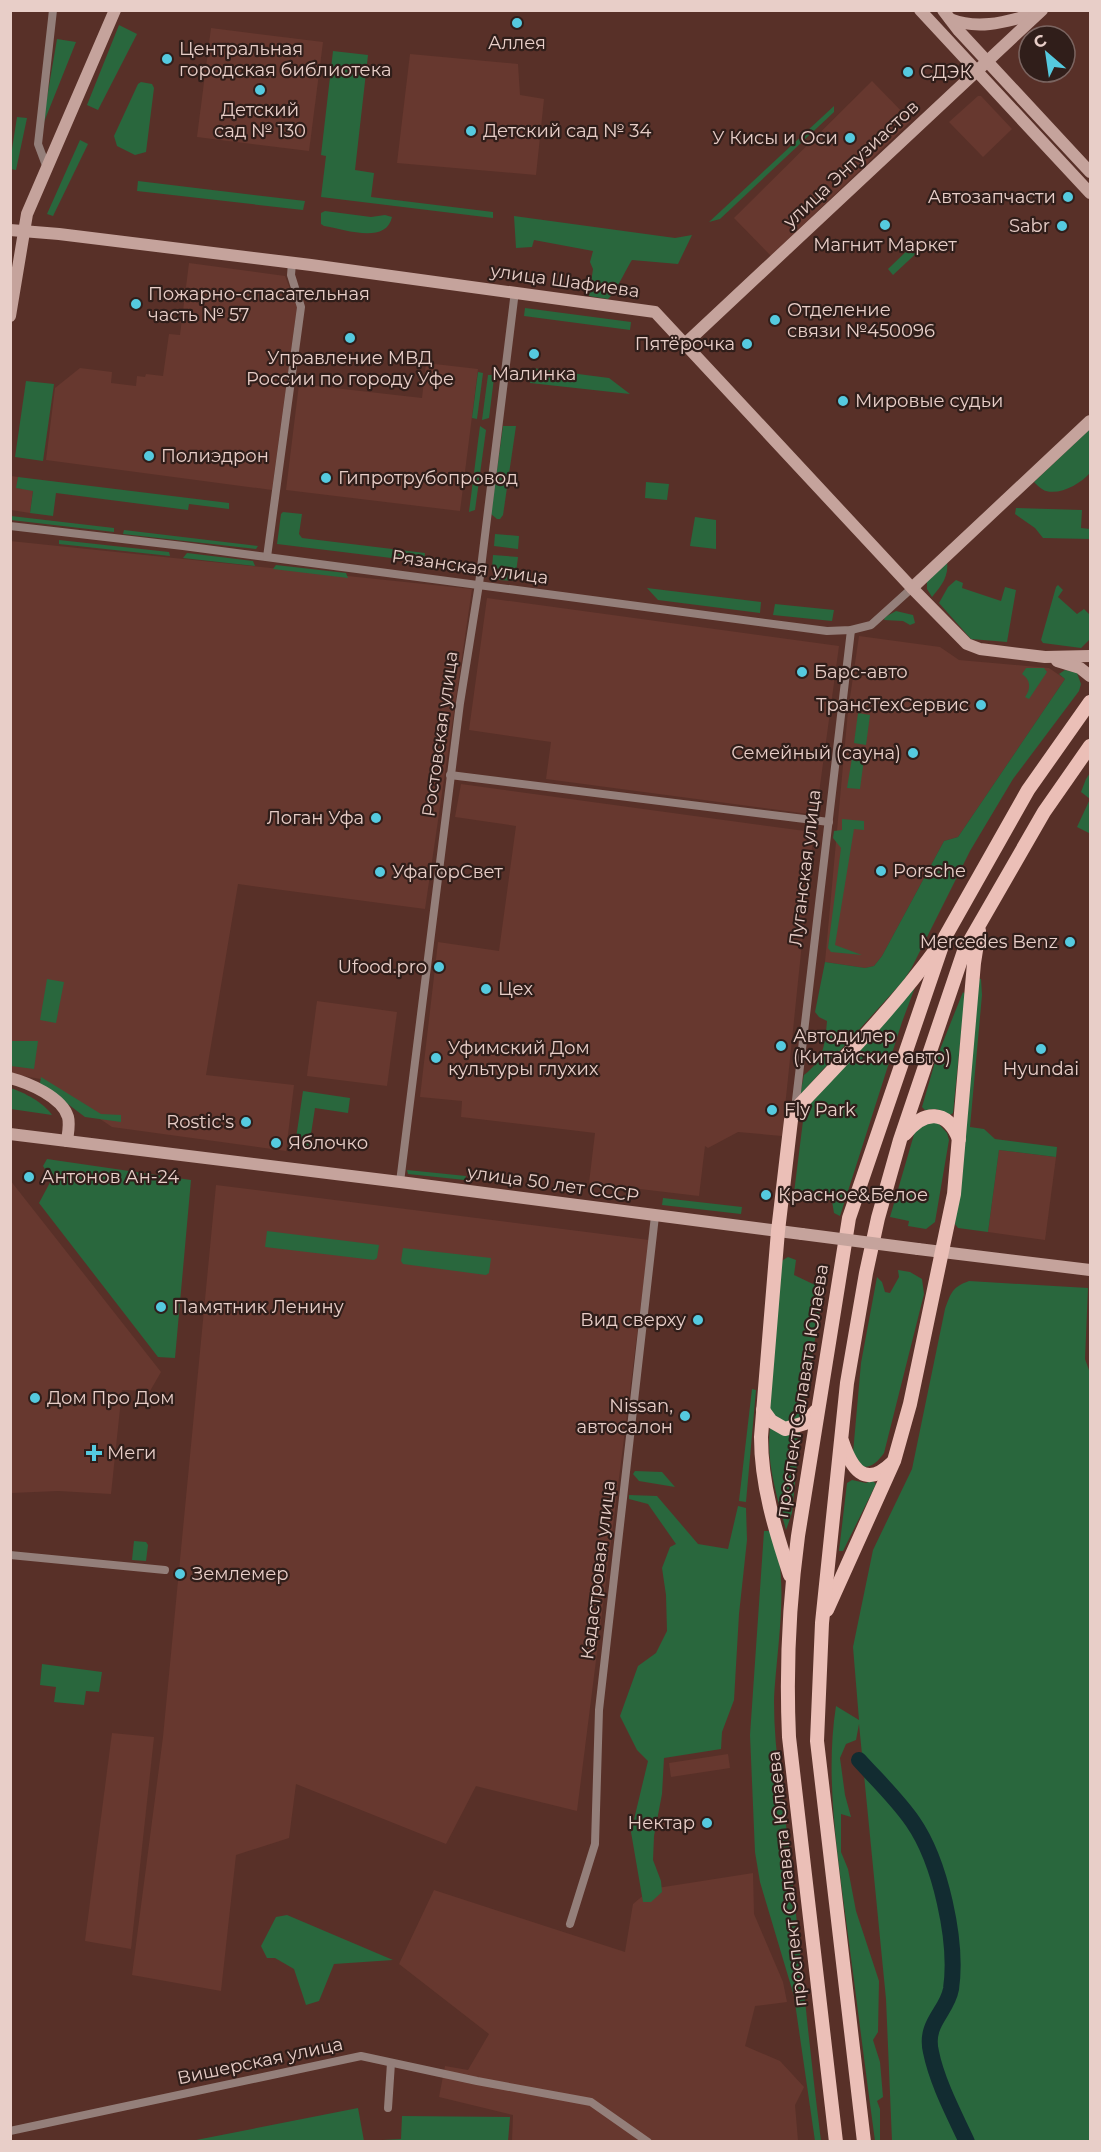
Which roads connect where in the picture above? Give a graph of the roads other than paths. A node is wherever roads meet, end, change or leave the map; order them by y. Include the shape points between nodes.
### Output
1 (53, 10) edge
2 (115, 10) edge
3 (920, 10) edge
4 (1041, 12) edge
5 (947, 15) edge
6 (988, 62) junction
7 (976, 72) junction
8 (47, 168) junction
9 (1090, 172) edge
10 (1090, 193) edge
11 (10, 230) edge
12 (24, 232) junction
13 (292, 262) junction
14 (515, 291) junction
15 (10, 316) edge
16 (685, 344) junction
17 (1090, 421) edge
18 (10, 526) edge
19 (267, 557) junction
20 (479, 584) junction
21 (912, 588) junction
22 (851, 630) junction
23 (1090, 656) edge
24 (1045, 657) junction
25 (1090, 676) edge
26 (1090, 691) edge
27 (1088, 705) edge
28 (1090, 746) edge
29 (450, 774) junction
30 (829, 822) junction
31 (980, 924) junction
32 (945, 937) junction
33 (10, 1078) edge
34 (795, 1110) junction
35 (10, 1134) edge
36 (959, 1139) junction
37 (67, 1140) junction
38 (900, 1140) junction
39 (400, 1182) junction
40 (655, 1216) junction
41 (778, 1232) junction
42 (943, 1252) junction
43 (1090, 1270) edge
44 (763, 1410) junction
45 (816, 1411) junction
46 (840, 1436) junction
47 (894, 1461) junction
48 (10, 1555) edge
49 (165, 1570) dead end
50 (792, 1580) junction
51 (822, 1623) junction
52 (570, 1924) dead end
53 (391, 2063) junction
54 (388, 2108) dead end
55 (10, 2131) edge
56 (648, 2142) edge
57 (836, 2142) edge
58 (864, 2142) edge

1 - 8 street via 38,144
2 - 8 main road
3 - 7 main road
4 - 5 main road via 980,26 965,25
4 - 6 main road, улица Энтузиастов
5 - 6 main road
6 - 7 main road, улица Энтузиастов
6 - 9 main road
7 - 10 main road
7 - 16 main road, улица Энтузиастов
8 - 12 main road via 27,214
11 - 12 main road, улица Шафиева
12 - 13 main road, улица Шафиева
12 - 15 main road
13 - 14 main road, улица Шафиева
13 - 19 street via 291,275 301,307
14 - 16 main road, улица Шафиева via 655,312
14 - 20 street, Ростовская улица
16 - 21 main road, улица Шафиева
17 - 21 main road
18 - 19 street, Рязанская улица
19 - 20 street, Рязанская улица
20 - 22 street, Рязанская улица via 827,631
20 - 29 street, Ростовская улица
21 - 22 street, Рязанская улица via 871,625
21 - 24 main road, улица Шафиева via 967,644
22 - 30 street, Луганская улица
23 - 24 main road, улица Шафиева
24 - 25 main road, улица Шафиева via 1075,666
26 - 27 main road
27 - 32 main road, проспект Салавата Юлаева via 1028,790
28 - 31 main road via 1044,812
29 - 30 street
29 - 39 street, Ростовская улица
30 - 34 street, Луганская улица
31 - 36 main road
31 - 38 main road via 964,951
32 - 34 main road via 910,984
32 - 45 main road, проспект Салавата Юлаева via 849,1218
33 - 37 main road via 28,1083 63,1107 68,1118
34 - 41 main road
35 - 37 main road, улица 50 лет СССР
36 - 38 main road via 951,1124 938,1116 916,1122
36 - 42 main road
37 - 39 main road, улица 50 лет СССР
38 - 46 main road via 866,1273
39 - 40 main road, улица 50 лет СССР
40 - 41 main road, улица 50 лет СССР
40 - 52 street, Кадастровая улица via 599,1710 595,1844
41 - 42 main road, улица 50 лет СССР, bridge
41 - 44 main road
42 - 43 main road, улица 50 лет СССР
42 - 47 main road
44 - 45 main road via 771,1421 785,1429 805,1423
44 - 50 main road via 761,1461 778,1539
45 - 50 main road, проспект Салавата Юлаева
46 - 47 main road via 852,1466 862,1473 878,1473
46 - 51 main road
47 - 51 main road
48 - 49 street
50 - 57 main road, проспект Салавата Юлаева via 786,1677 789,1737
51 - 58 main road via 817,1741
53 - 54 street
53 - 55 street, Вишерская улица via 361,2056
53 - 56 street, Вишерская улица via 591,2102

